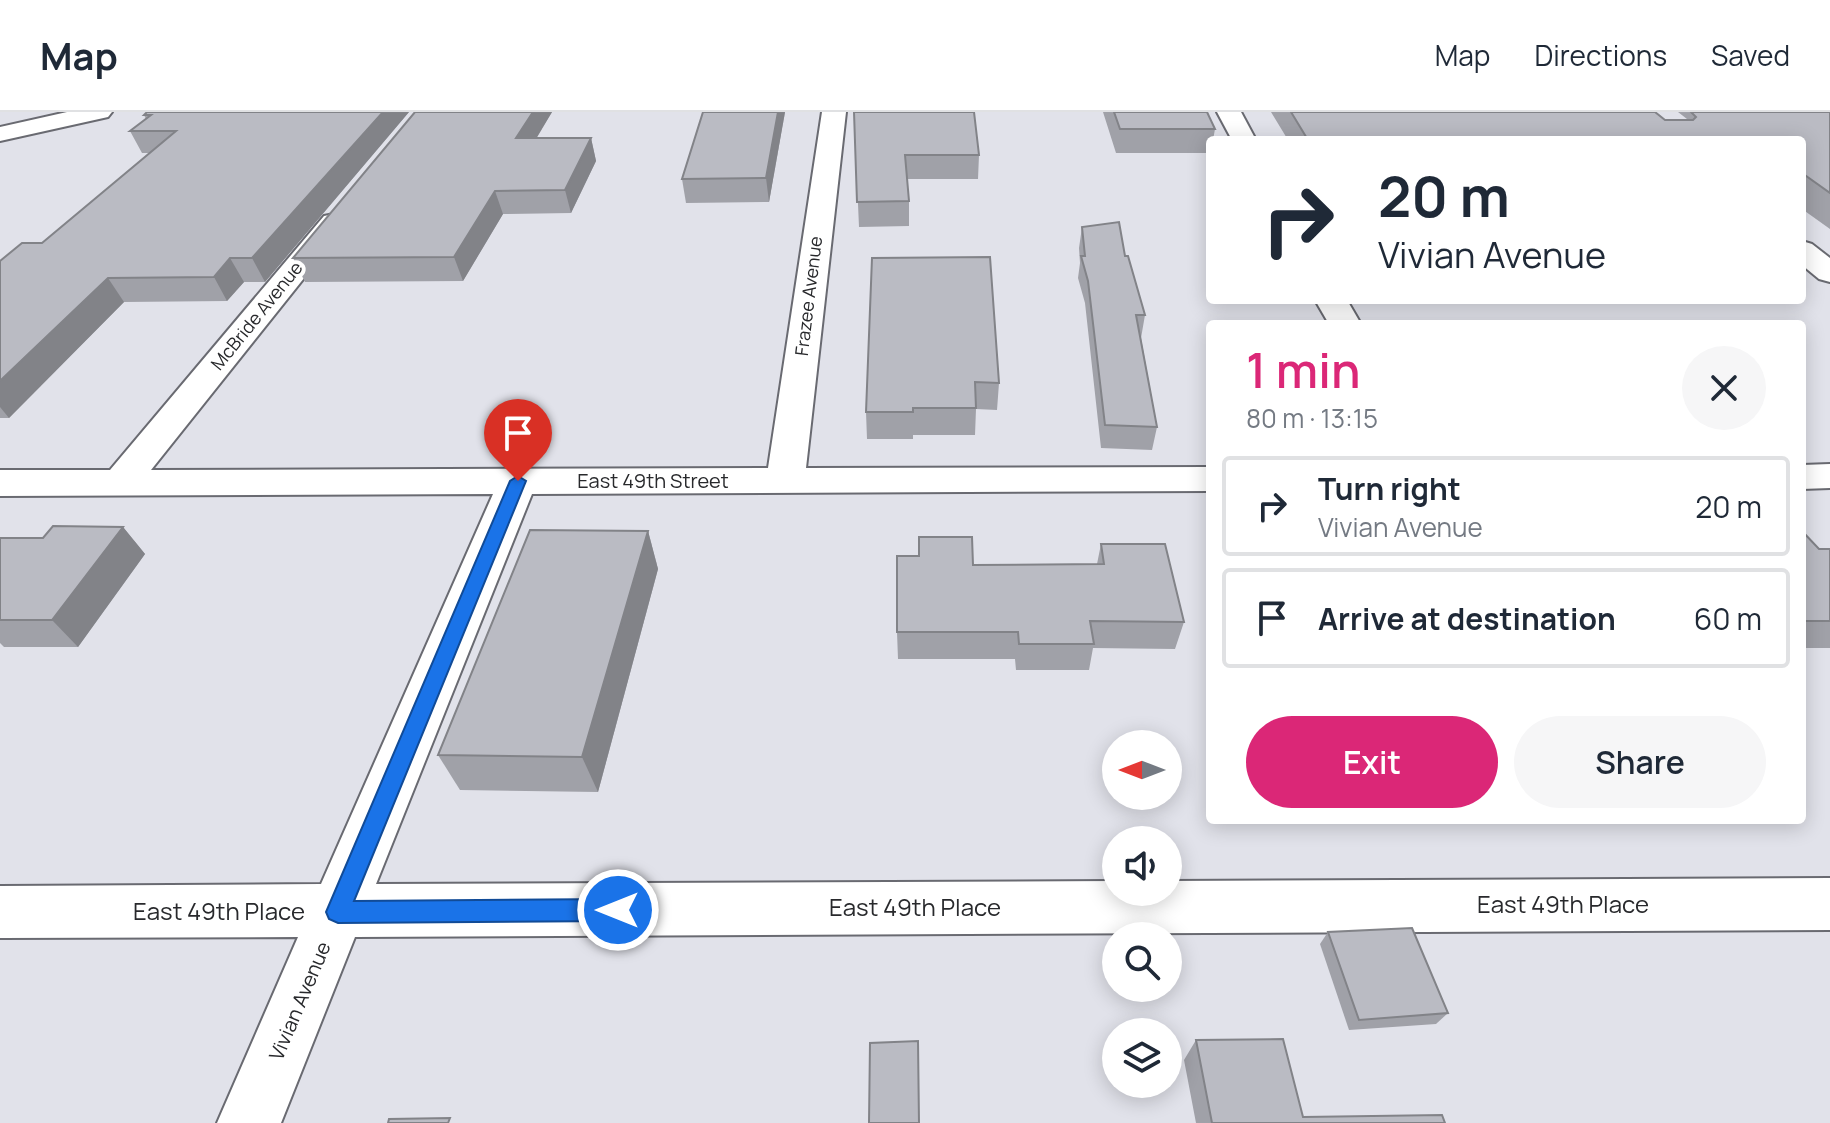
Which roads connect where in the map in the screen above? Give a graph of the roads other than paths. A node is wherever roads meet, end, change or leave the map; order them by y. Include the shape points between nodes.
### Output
1 (100, 112) edge
2 (834, 112) edge
3 (1229, 112) edge
4 (1634, 112) edge
5 (0, 134) edge
6 (1242, 136) edge
7 (1663, 136) edge
8 (355, 196) edge
9 (1806, 253) edge
10 (1830, 273) edge
11 (1830, 476) edge
12 (1806, 477) edge
13 (1206, 479) edge
14 (518, 481) junction
15 (785, 481) junction
16 (0, 483) edge
17 (120, 483) junction
18 (1830, 904) edge
19 (0, 912) edge
20 (338, 912) junction
21 (249, 1123) edge

1 - 5 street
2 - 15 street, Frazee Avenue
3 - 6 street
4 - 7 street
8 - 17 street, McBride Avenue
9 - 10 street
11 - 12 street
13 - 15 street, East 49th Street
14 - 15 street, East 49th Street
14 - 17 street, East 49th Street
14 - 20 street, Vivian Avenue
16 - 17 street, East 49th Street
18 - 20 street, East 49th Place
19 - 20 street, East 49th Place
20 - 21 street, Vivian Avenue

